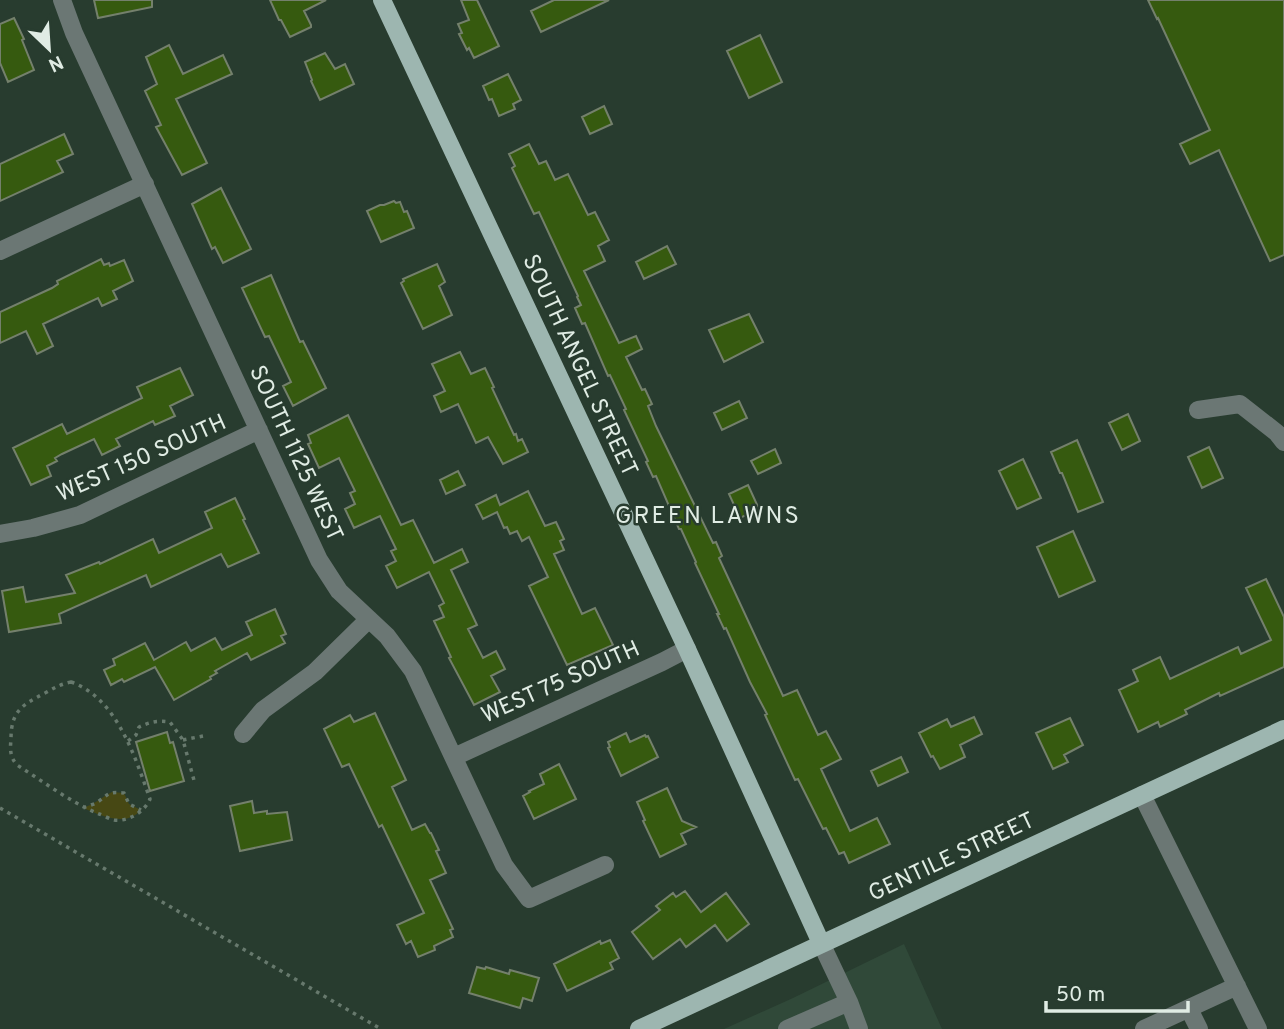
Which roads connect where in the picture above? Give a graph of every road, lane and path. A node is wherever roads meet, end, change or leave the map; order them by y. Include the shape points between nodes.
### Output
1 (62, 0) edge
2 (382, 0) edge
3 (145, 184) junction
4 (0, 251) edge
5 (1198, 410) dead end
6 (259, 430) junction
7 (1284, 442) edge
8 (0, 534) edge
9 (369, 619) junction
10 (687, 649) junction
11 (1284, 729) edge
12 (243, 734) dead end
13 (203, 736) dead end
14 (183, 740) junction
15 (128, 741) junction
16 (454, 757) junction
17 (195, 784) dead end
18 (1142, 795) junction
19 (0, 808) edge
20 (83, 808) junction
21 (141, 810) junction
22 (605, 865) dead end
23 (821, 943) junction
24 (1237, 986) junction
25 (849, 1002) junction
26 (1189, 1009) junction
27 (381, 1029) edge
28 (639, 1029) edge
29 (787, 1029) edge
30 (859, 1029) edge
31 (1144, 1029) edge
32 (1199, 1029) edge
33 (1258, 1029) edge

1 - 3 street, SOUTH 1125 WEST
2 - 10 main road, SOUTH ANGEL STREET
3 - 4 street
3 - 6 street, SOUTH 1125 WEST
5 - 7 street via 1240,404
6 - 8 street, WEST 150 SOUTH via 80,515
6 - 9 street, SOUTH 1125 WEST via 319,560 339,591
9 - 12 street via 315,672 263,710
9 - 16 street, SOUTH 1125 WEST via 414,671
10 - 16 street, WEST 75 SOUTH
10 - 23 main road, SOUTH ANGEL STREET
11 - 18 main road, GENTILE STREET
13 - 14 path
14 - 15 path via 170,722 159,720 139,727
14 - 17 path
15 - 20 path via 96,696 71,682 22,705 11,725 12,759
15 - 21 path via 150,799
16 - 22 street, SOUTH 1125 WEST via 504,865 529,899
18 - 23 main road, GENTILE STREET
18 - 24 street
19 - 27 path
20 - 21 path via 115,820
20 - 21 path via 112,792 124,793 129,804
23 - 25 street
23 - 28 main road, GENTILE STREET
24 - 26 street
24 - 33 street
25 - 29 street
25 - 30 street
26 - 31 street
26 - 32 street

